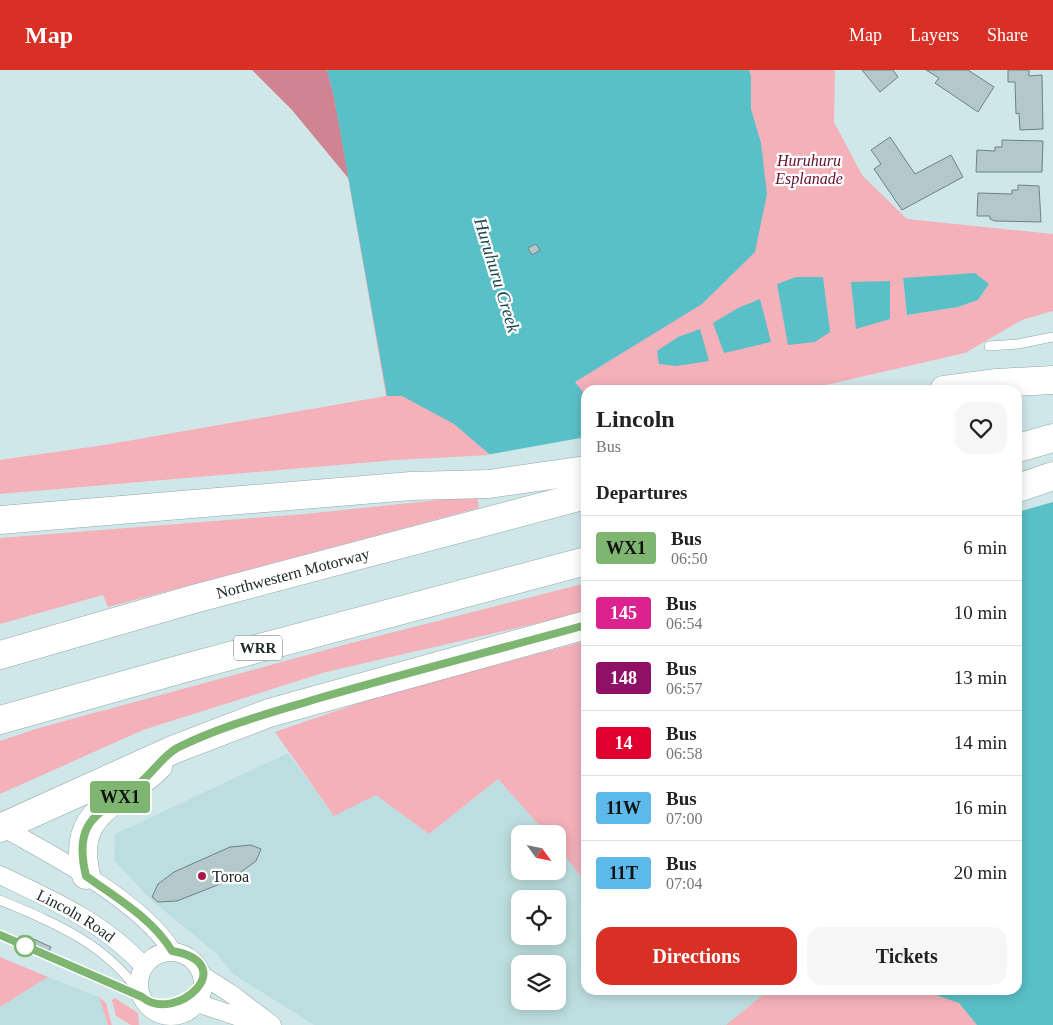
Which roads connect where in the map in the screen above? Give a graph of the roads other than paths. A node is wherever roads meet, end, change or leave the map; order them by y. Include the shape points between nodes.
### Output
1 (1053, 337) edge
2 (990, 346) dead end
3 (1053, 381) edge
4 (982, 385) edge
5 (1022, 390) edge
6 (1053, 438) edge
7 (1022, 447) edge
8 (581, 471) edge
9 (1053, 476) edge
10 (1022, 487) edge
11 (581, 496) edge
12 (0, 520) edge
13 (581, 562) edge
14 (581, 626) edge
15 (0, 655) edge
16 (0, 720) edge
17 (175, 749) junction
18 (1, 828) edge
19 (0, 875) edge
20 (86, 876) junction
21 (0, 900) edge
22 (0, 935) edge
23 (172, 951) junction
24 (144, 966) junction
25 (203, 976) junction
26 (144, 1000) junction
27 (190, 1013) edge
28 (151, 1025) edge
29 (263, 1025) edge
30 (272, 1025) edge

1 - 2 lane
3 - 4 highway
3 - 5 highway
6 - 7 highway
8 - 12 highway via 489,484 411,486
9 - 10 highway
11 - 15 highway, Northwestern Motorway via 194,599
13 - 16 highway, WRR
14 - 17 highway via 269,713
17 - 18 highway
17 - 20 highway via 140,783 95,816 86,830 81,848
18 - 20 street, Lincoln Road
19 - 24 street, Lincoln Road via 97,924
20 - 23 street, Lincoln Road via 148,922
21 - 26 lane, Lincoln Road via 52,922 98,949 123,970
22 - 26 lane
23 - 24 street via 156,955
23 - 25 street via 191,958
24 - 26 street via 139,979
25 - 27 street via 204,986
25 - 30 street
26 - 27 street via 164,1015
26 - 28 street
27 - 29 street

